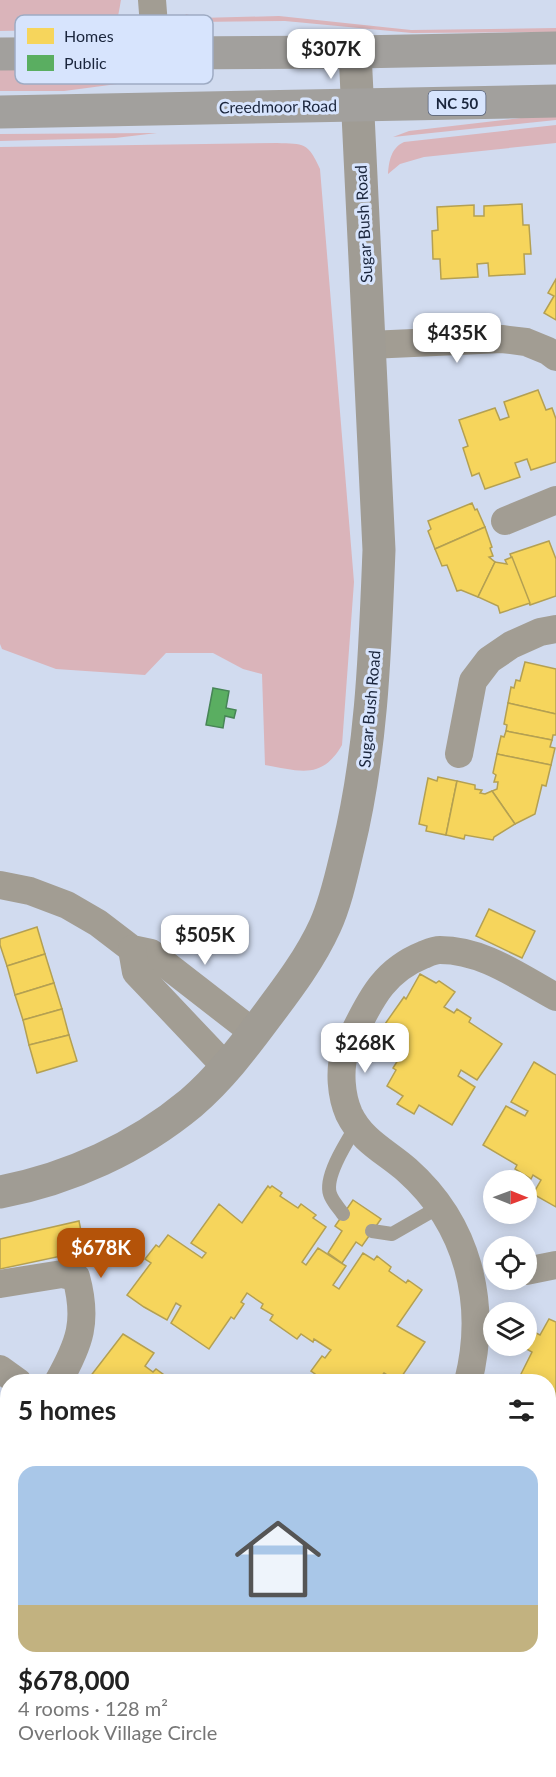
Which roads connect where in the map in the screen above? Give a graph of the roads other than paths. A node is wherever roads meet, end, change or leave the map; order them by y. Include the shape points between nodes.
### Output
1 (152, 0) edge
2 (153, 15) edge
3 (556, 48) edge
4 (213, 52) edge
5 (355, 52) junction
6 (0, 54) edge
7 (15, 54) edge
8 (556, 101) edge
9 (358, 104) junction
10 (0, 111) edge
11 (369, 345) junction
12 (556, 357) edge
13 (556, 500) edge
14 (505, 521) dead end
15 (556, 629) edge
16 (459, 754) dead end
17 (0, 885) edge
18 (132, 949) junction
19 (556, 997) edge
20 (254, 1033) junction
21 (226, 1067) junction
22 (357, 1125) junction
23 (0, 1192) edge
24 (439, 1207) junction
25 (343, 1214) dead end
26 (372, 1231) dead end
27 (556, 1265) edge
28 (537, 1269) edge
29 (483, 1280) edge
30 (0, 1284) edge
31 (62, 1374) edge
32 (470, 1374) edge

1 - 2 street
3 - 5 main road
4 - 5 main road
5 - 9 street, Sugar Bush Road
6 - 7 main road
8 - 9 main road, Creedmoor Road / NC 50
9 - 10 main road, Creedmoor Road / NC 50
9 - 11 street, Sugar Bush Road
11 - 12 street via 502,339 526,342
11 - 20 street, Sugar Bush Road via 379,550 370,706 356,816 325,925 305,962
13 - 14 street
15 - 16 street via 511,645 489,660 478,674 473,681
17 - 18 street via 67,905
18 - 20 street via 151,953
18 - 21 street via 136,972
19 - 22 street via 488,959 462,951 436,950 405,963 379,986 345,1051 341,1083 349,1113
20 - 21 street, Sugar Bush Road
21 - 23 street, Sugar Bush Road via 193,1101 131,1144 66,1174
22 - 24 street via 366,1140 407,1170
22 - 25 lane via 330,1180 330,1194
24 - 26 lane via 392,1234
24 - 29 street
27 - 28 street
29 - 32 street
30 - 31 street via 62,1274 76,1277 82,1327

